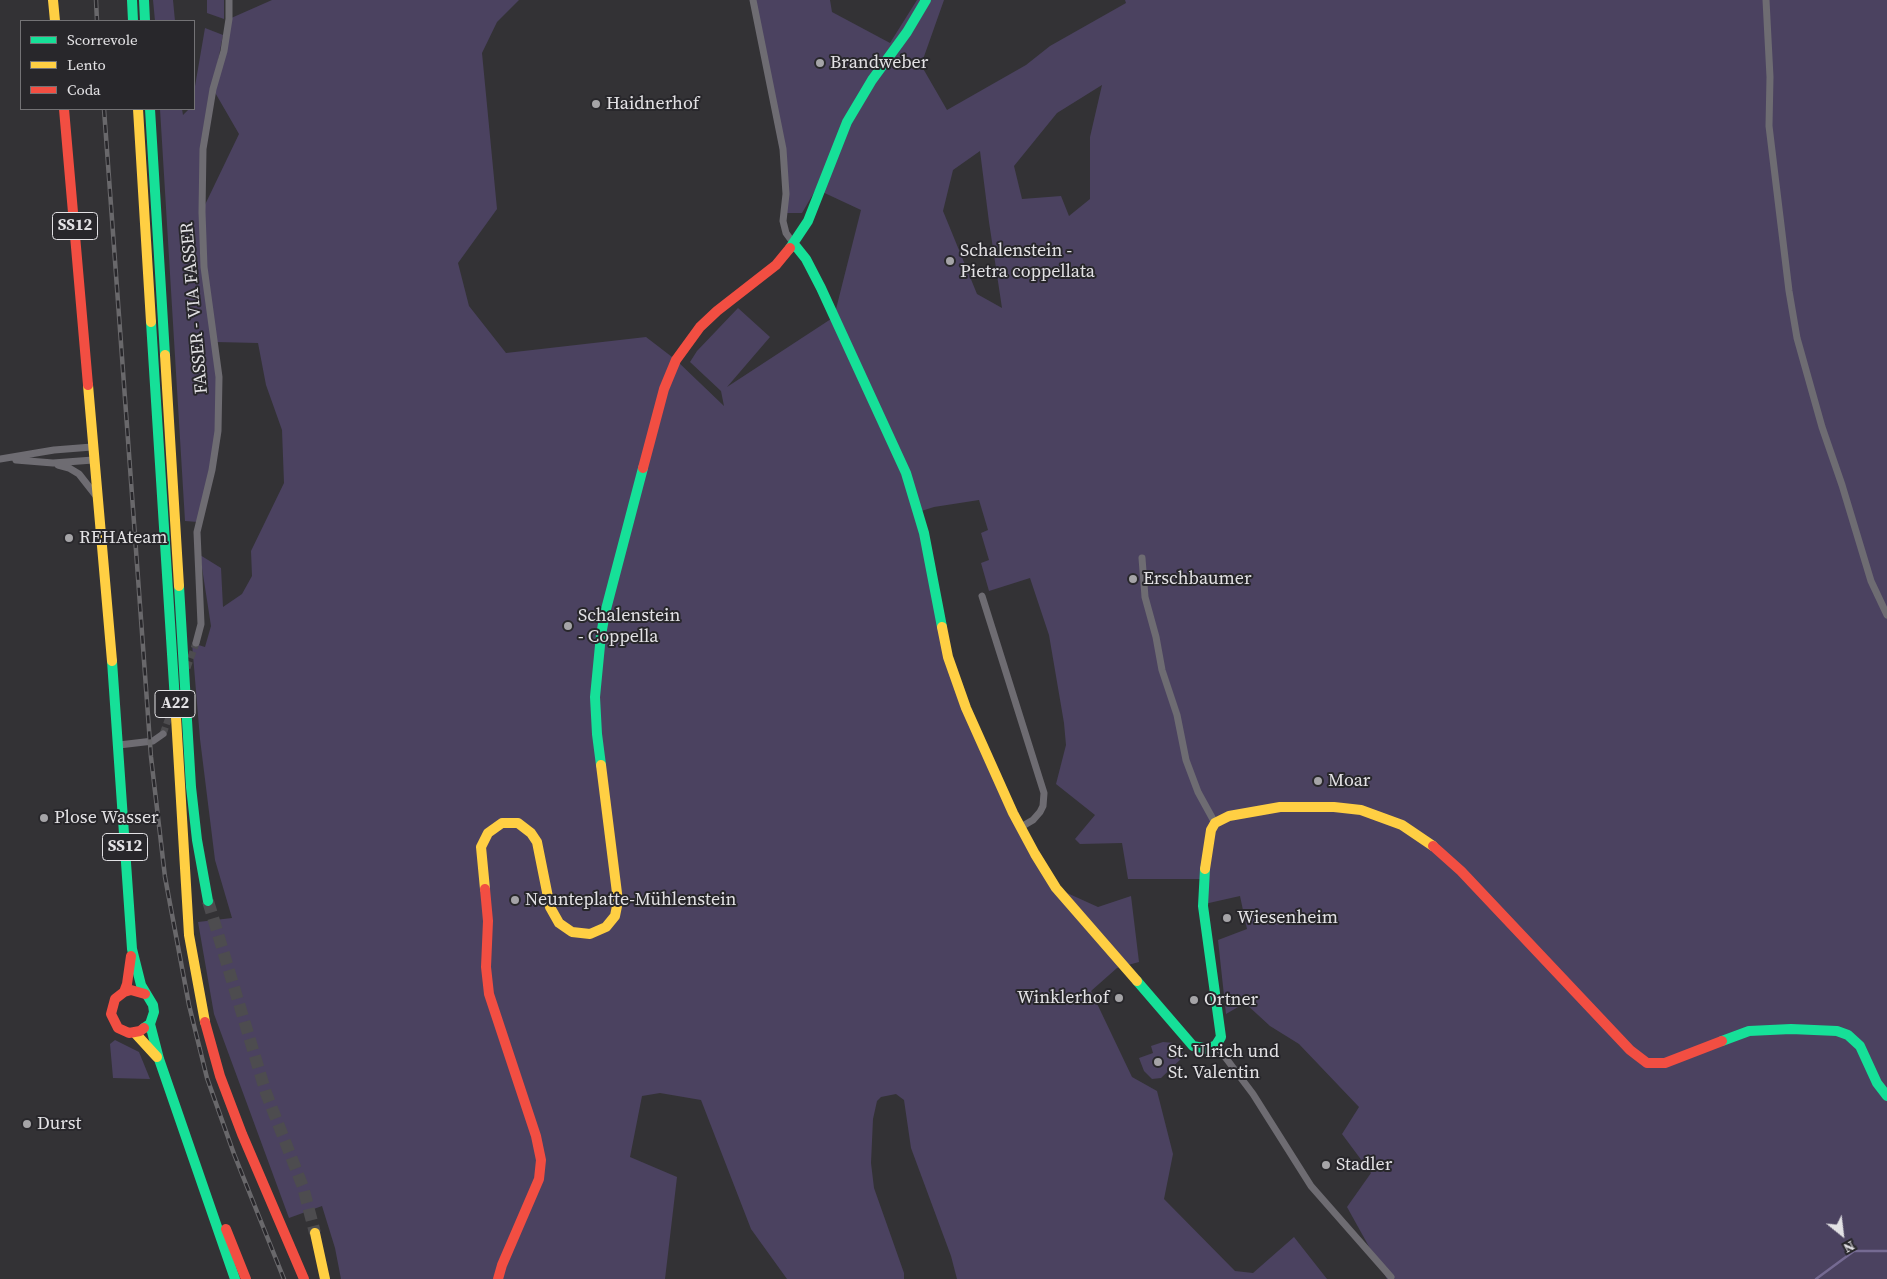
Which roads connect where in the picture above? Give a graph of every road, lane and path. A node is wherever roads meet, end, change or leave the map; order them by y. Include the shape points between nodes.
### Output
1 (53, 0) edge
2 (132, 0) edge
3 (144, 0) edge
4 (229, 0) edge
5 (753, 0) edge
6 (926, 0) edge
7 (1766, 0) edge
8 (55, 20) edge
9 (133, 20) edge
10 (145, 20) edge
11 (64, 110) edge
12 (138, 110) edge
13 (150, 110) edge
14 (794, 244) junction
15 (92, 447) junction
16 (3, 459) edge
17 (93, 460) junction
18 (53, 463) junction
19 (97, 497) junction
20 (1142, 558) dead end
21 (982, 596) dead end
22 (1887, 615) edge
23 (196, 644) tunnel mouth
24 (163, 734) dead end
25 (119, 745) junction
26 (1215, 823) junction
27 (1021, 827) junction
28 (208, 901) tunnel mouth
29 (132, 949) junction
30 (124, 992) junction
31 (145, 994) junction
32 (150, 1024) junction
33 (134, 1033) junction
34 (1216, 1045) junction
35 (159, 1059) junction
36 (1887, 1096) edge
37 (198, 1170) junction
38 (315, 1233) tunnel mouth
39 (1391, 1277) dead end
40 (235, 1279) edge
41 (246, 1279) edge
42 (304, 1279) edge
43 (326, 1279) edge
44 (498, 1279) edge

1 - 8 main road
2 - 9 main road
3 - 10 main road
4 - 23 street, FASSER - VIA FASSER via 224,51 213,89 203,149 204,267 216,342 219,386 218,431 197,532 201,624
5 - 14 street via 782,149 786,194 783,221
6 - 14 main road via 847,122 811,213
7 - 22 street via 1770,126 1797,338 1871,581
11 - 15 main road, SS12
12 - 42 main road, A22 via 189,935 202,1009 220,1076
13 - 28 main road, A22 via 191,787
14 - 27 main road via 821,288 906,473 924,534 948,657 977,734
14 - 44 main road via 776,264 717,311 688,341 670,374 653,427 605,613 597,671 596,734 617,884 615,916 606,927 590,934 572,932 559,923 550,907 536,842 532,833 518,823 502,823 493,828 481,847 488,922 486,967 489,994 536,1136 540,1160 539,1179
15 - 16 street
15 - 17 main road, SS12
16 - 18 street
17 - 18 street
17 - 19 main road, SS12
18 - 19 street via 79,474
19 - 25 main road, SS12
20 - 26 street via 1145,597 1186,760
21 - 27 street via 1044,793 1040,812
24 - 25 street via 153,741
25 - 29 main road, SS12
26 - 34 main road via 1208,841 1203,895 1220,1029 1220,1040
26 - 36 main road via 1229,816 1280,807 1361,810 1383,817 1402,825 1448,858 1630,1050 1647,1063 1665,1063 1749,1031 1791,1028 1837,1032 1860,1046
27 - 34 main road via 1056,888 1189,1042 1203,1049
29 - 30 main road, SS12
29 - 31 main road, SS12
30 - 31 main road via 131,990
30 - 33 main road, SS12 via 115,999 112,1019 118,1028
31 - 32 main road, SS12 via 153,1005
32 - 33 main road
32 - 35 main road, SS12
33 - 35 main road, SS12
34 - 39 street via 1253,1094 1311,1186
35 - 37 main road, SS12
37 - 40 main road, SS12
37 - 41 main road via 215,1196
38 - 43 main road

